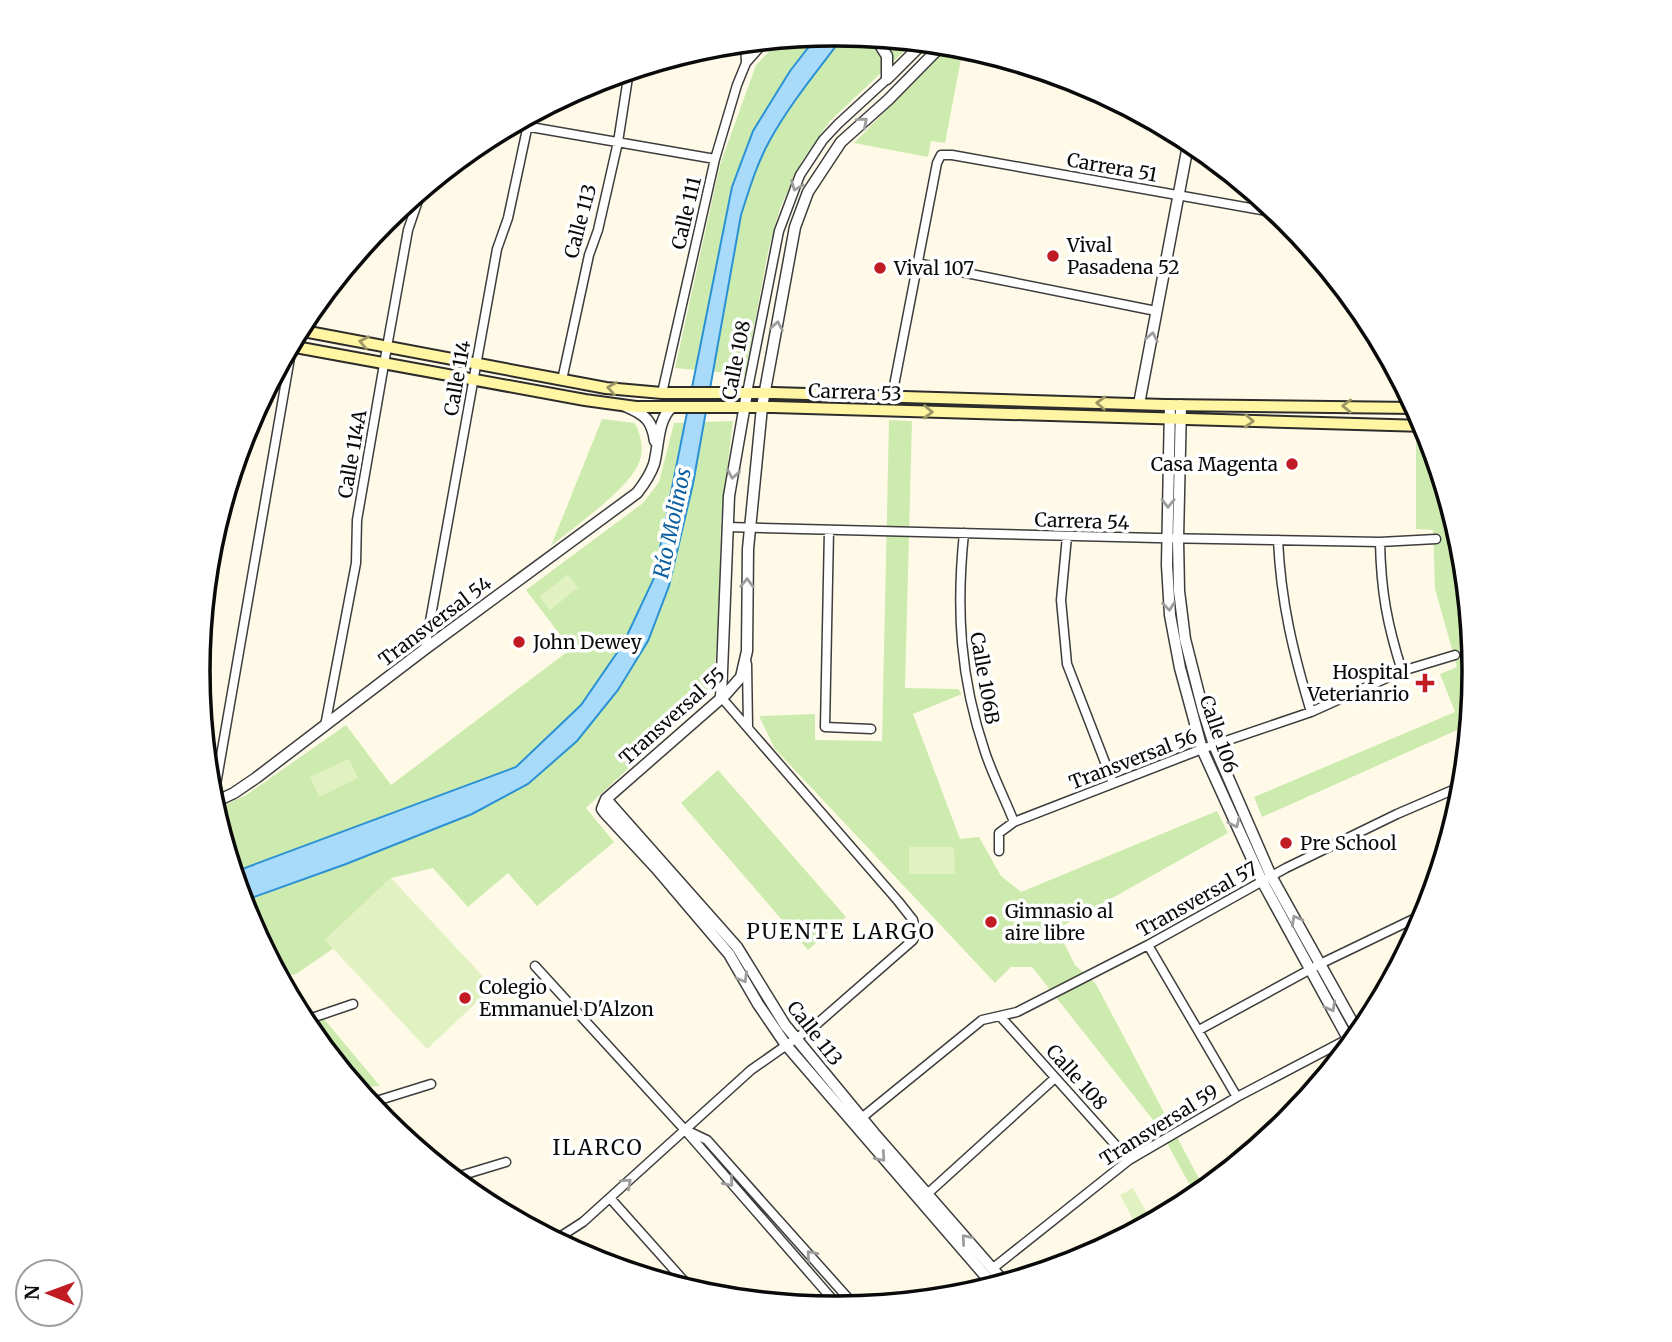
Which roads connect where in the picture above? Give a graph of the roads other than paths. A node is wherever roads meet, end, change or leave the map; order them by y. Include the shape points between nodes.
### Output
1 (882, 47) edge
2 (757, 51) edge
3 (915, 51) edge
4 (745, 52) edge
5 (933, 54) edge
6 (746, 63) junction
7 (887, 79) junction
8 (627, 82) edge
9 (528, 127) joint
10 (618, 142) junction
11 (1187, 153) edge
12 (715, 159) junction
13 (1179, 194) junction
14 (415, 209) edge
15 (1256, 209) edge
16 (916, 263) junction
17 (1156, 311) junction
18 (310, 332) edge
19 (387, 347) junction
20 (300, 348) edge
21 (384, 363) junction
22 (476, 363) junction
23 (287, 372) edge
24 (473, 380) junction
25 (562, 380) junction
26 (662, 393) junction
27 (747, 393) junction
28 (765, 393) junction
29 (892, 396) junction
30 (1139, 404) junction
31 (622, 405) junction
32 (1175, 405) junction
33 (745, 406) junction
34 (676, 407) junction
35 (762, 407) junction
36 (1403, 408) edge
37 (1175, 419) junction
38 (1411, 426) edge
39 (656, 449) junction
40 (727, 527) junction
41 (749, 528) junction
42 (829, 530) junction
43 (964, 533) junction
44 (1067, 536) junction
45 (1172, 538) junction
46 (1436, 539) dead end
47 (1278, 540) junction
48 (1380, 542) junction
49 (425, 649) junction
50 (747, 651) junction
51 (1455, 654) dead end
52 (1402, 671) junction
53 (721, 697) junction
54 (1311, 712) junction
55 (325, 726) junction
56 (748, 727) junction
57 (871, 729) dead end
58 (1214, 745) junction
59 (1202, 748) junction
60 (219, 769) edge
61 (1113, 783) junction
62 (1449, 791) edge
63 (224, 798) edge
64 (606, 799) junction
65 (1014, 822) junction
66 (999, 851) dead end
67 (1267, 878) junction
68 (1408, 922) edge
69 (1148, 945) junction
70 (733, 950) junction
71 (535, 966) dead end
72 (1315, 967) junction
73 (353, 1004) dead end
74 (1000, 1016) junction
75 (315, 1017) edge
76 (1352, 1024) edge
77 (1199, 1030) junction
78 (1346, 1033) edge
79 (796, 1038) junction
80 (786, 1045) junction
81 (1334, 1049) edge
82 (1055, 1078) junction
83 (431, 1084) dead end
84 (1237, 1097) junction
85 (381, 1099) edge
86 (858, 1122) junction
87 (685, 1130) junction
88 (1129, 1160) junction
89 (506, 1162) dead end
90 (465, 1174) edge
91 (610, 1198) junction
92 (923, 1198) junction
93 (564, 1234) edge
94 (992, 1269) junction
95 (998, 1275) edge
96 (680, 1276) edge
97 (987, 1277) edge
98 (829, 1296) edge
99 (846, 1296) edge

1 - 7 street via 887,56
2 - 6 street
3 - 7 street, Calle 108
4 - 6 street, Calle 111
28 -> 5 street, Calle 108 via 795,227 808,192 841,142
6 - 12 street, Calle 111
7 -> 27 street, Calle 108 via 823,140 800,175 779,231
8 - 10 street, Calle 113
9 - 10 street
9 - 22 street, Calle 114 via 497,249
10 - 12 street
10 - 25 street, Calle 113
11 - 13 street
12 - 26 street, Calle 111
13 - 15 street, Carrera 51
13 - 16 street, Carrera 51 via 941,155
13 - 17 street
14 - 19 street, Calle 114A
16 - 17 street
16 - 29 street
30 -> 17 street
19 -> 18 main road, Carrera 53
19 - 21 street, Calle 114A
19 - 22 main road, Carrera 53
20 - 21 main road, Carrera 53
21 - 24 main road, Carrera 53
21 - 55 street, Calle 114A via 357,520 356,563
22 - 24 street, Calle 114
22 - 25 main road, Carrera 53
23 - 60 street
24 - 31 main road, Carrera 53
24 - 49 street, Calle 114
26 -> 25 main road, Carrera 53
26 - 27 main road, Carrera 53
27 - 28 main road, Carrera 53
27 - 33 street, Calle 108
28 - 29 main road, Carrera 53
28 - 35 street, Calle 108
30 -> 29 main road, Carrera 53
30 - 32 main road, Carrera 53
31 - 34 main road, Carrera 53
31 - 39 street via 649,419
36 -> 32 main road, Carrera 53
32 - 37 street, Calle 106
33 - 34 main road, Carrera 53
33 - 35 main road, Carrera 53
33 -> 40 street, Calle 108
34 - 39 street, Transversal 54 via 663,419
35 -> 37 main road, Carrera 53
35 - 41 street, Calle 108
37 -> 38 main road, Carrera 53
37 - 45 street, Calle 106
39 - 49 street, Transversal 54 via 654,464 637,493
40 - 41 street, Carrera 54
40 - 53 street, Calle 108
41 - 42 street, Carrera 54
50 -> 41 street, Calle 108
42 - 43 street, Carrera 54
42 - 57 street via 825,727
43 - 44 street, Carrera 54
43 - 65 street, Calle 106B via 959,609 967,684 986,756
44 - 45 street, Carrera 54
44 - 61 street via 1061,600 1067,664
45 - 47 street, Carrera 54
45 - 58 street, Calle 106 via 1185,639
45 -> 59 street, Calle 106 via 1170,615
46 - 48 street, Carrera 54
47 - 48 street, Carrera 54
47 - 54 street via 1286,625
48 - 52 street via 1381,586
49 - 55 street, Transversal 54
50 - 53 street, Transversal 55 via 741,677
50 - 56 street, Calle 108
51 - 52 street, Transversal 56
52 - 54 street, Transversal 56
53 - 56 street
53 - 64 street, Transversal 55
54 - 58 street, Transversal 56
55 - 63 street, Transversal 54
56 - 79 street via 898,901 916,929 913,940
58 - 59 street, Transversal 56
58 - 67 street, Calle 106
59 - 61 street, Transversal 56
59 -> 67 street, Calle 106
61 - 65 street, Transversal 56
62 - 67 street, Transversal 57
64 - 70 street, Calle 113
64 - 70 street, Calle 113 via 605,813
65 - 66 street via 999,832
67 - 69 street, Transversal 57
67 - 72 street, Calle 106
68 - 72 street
69 - 74 street, Transversal 57 via 1017,1012
69 - 77 street
70 - 79 street, Calle 113
70 -> 80 street, Calle 113 via 758,1004
71 - 87 street
72 - 76 street, Calle 106
72 - 77 street
72 -> 78 street, Calle 106
73 - 75 street
74 - 82 street, Calle 108
74 - 86 street, Transversal 57 via 977,1023
77 - 84 street
79 - 80 street
79 - 86 street, Calle 113
80 - 86 street, Calle 113
80 - 87 street
81 - 84 street, Transversal 59
82 - 88 street, Calle 108
82 - 92 street
83 - 85 street
84 - 88 street, Transversal 59
86 - 92 street, Calle 113
91 -> 87 street
87 -> 98 street
99 -> 87 street via 707,1140
88 - 94 street, Transversal 59
89 - 90 street
91 - 93 street
91 - 96 street
94 -> 92 street, Calle 113
92 - 97 street, Calle 113
94 - 95 street, Calle 113

